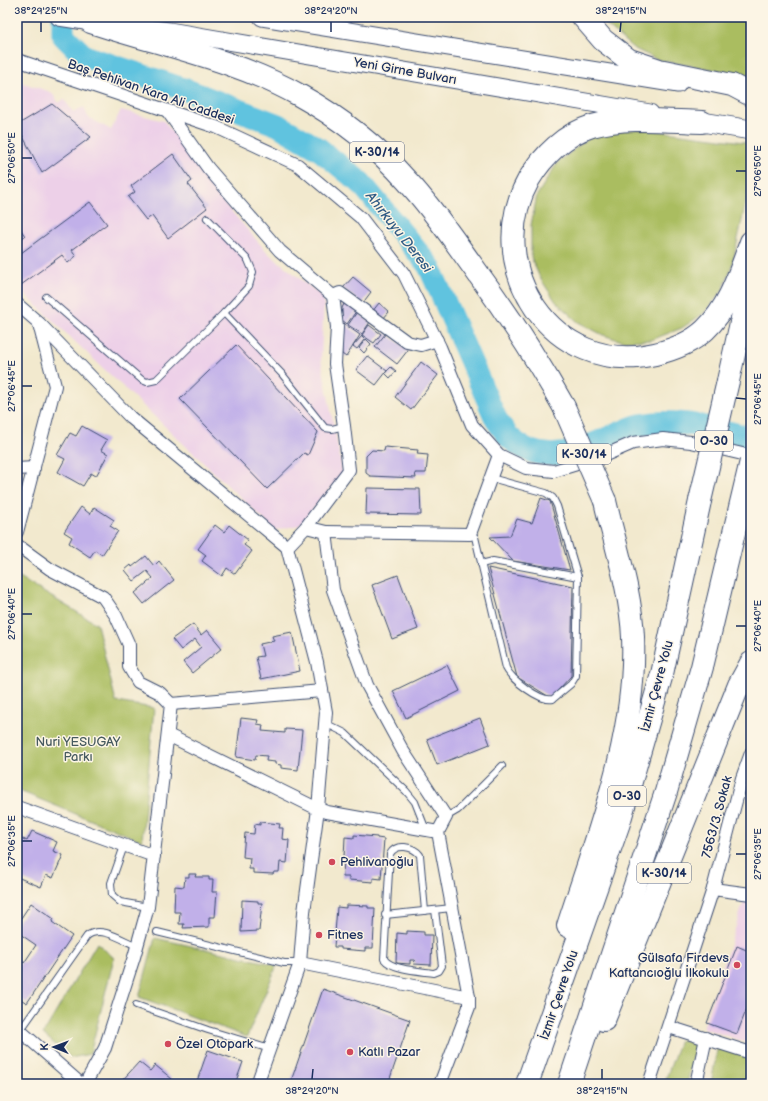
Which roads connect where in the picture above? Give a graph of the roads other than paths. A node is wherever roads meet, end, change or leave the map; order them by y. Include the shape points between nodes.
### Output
1 (262, 17) edge
2 (583, 17) edge
3 (75, 20) edge
4 (17, 60) edge
5 (751, 95) edge
6 (168, 112) junction
7 (702, 122) junction
8 (751, 130) edge
9 (207, 218) dead end
10 (751, 242) edge
11 (751, 278) edge
12 (333, 296) junction
13 (46, 297) dead end
14 (17, 304) edge
15 (224, 313) junction
16 (39, 323) junction
17 (437, 340) junction
18 (344, 426) junction
19 (499, 455) junction
20 (751, 456) edge
21 (751, 460) edge
22 (34, 468) junction
23 (17, 469) edge
24 (491, 478) junction
25 (306, 527) junction
26 (17, 532) edge
27 (326, 532) junction
28 (470, 534) junction
29 (17, 545) edge
30 (287, 547) junction
31 (481, 564) junction
32 (578, 577) junction
33 (751, 663) edge
34 (322, 691) junction
35 (171, 704) junction
36 (325, 723) junction
37 (168, 735) junction
38 (751, 753) edge
39 (502, 766) dead end
40 (17, 806) edge
41 (318, 809) junction
42 (446, 817) junction
43 (432, 831) junction
44 (124, 846) junction
45 (154, 856) junction
46 (713, 889) junction
47 (751, 894) edge
48 (148, 907) junction
49 (452, 908) junction
50 (435, 910) junction
51 (425, 911) junction
52 (385, 915) junction
53 (157, 932) dead end
54 (137, 946) junction
55 (300, 963) junction
56 (469, 997) junction
57 (136, 1005) dead end
58 (669, 1027) junction
59 (18, 1029) edge
60 (706, 1038) junction
61 (270, 1049) junction
62 (751, 1053) edge
63 (530, 1078) edge
64 (81, 1084) edge
65 (85, 1084) edge
66 (257, 1084) edge
67 (440, 1084) edge
68 (569, 1084) edge
69 (578, 1084) edge
70 (649, 1084) edge
71 (696, 1084) edge

1 - 5 main road
2 - 5 highway via 603,40 629,60 659,70 732,85
3 - 7 main road, Yeni Girne Bulvarı via 169,31
3 - 63 highway, K-30/14, bridge via 203,56 249,72 298,95 366,141 408,182 449,233 535,356 564,407 605,501 626,588 633,637 631,692 626,728 609,798 538,1012
4 - 6 street, Baş Pehlivan Kara Ali Caddesi
6 - 12 street via 208,168 280,251
6 - 17 street, Baş Pehlivan Kara Ali Caddesi via 216,127 298,165 361,218 404,274
7 - 8 main road, Yeni Girne Bulvarı
7 - 10 highway via 633,120 592,126 567,137 538,164 522,193 514,221 515,260 527,297 544,321 569,342 592,352 621,357 645,356 671,350 704,330 729,299
9 - 15 lane via 248,260 252,268 249,286
11 - 63 highway, İzmir Çevre Yolu / O-30, bridge via 662,674 619,823
12 - 17 street via 340,293 407,342 421,345
12 - 18 street via 337,327 334,364
13 - 15 lane via 147,382 159,378
14 - 16 street
15 - 18 lane via 282,374 325,428
16 - 22 street via 55,386
16 - 30 street via 130,416
17 - 19 street, Baş Pehlivan Kara Ali Caddesi via 472,425
18 - 25 street via 348,470
19 - 20 street, Baş Pehlivan Kara Ali Caddesi via 526,468 554,471 603,456 634,443 662,439 691,442
19 - 24 street
21 - 68 highway, O-30 via 702,667 666,792
22 - 23 street
22 - 26 street
24 - 28 street
24 - 32 lane via 546,493 553,498 558,506
25 - 27 street
25 - 30 street
27 - 28 street
27 - 42 street via 333,590 367,685 403,751
28 - 31 lane via 475,537
29 - 35 street via 50,569 103,597 116,616 129,645 129,667 138,682 160,693
30 - 34 street
31 - 32 lane via 493,561
31 - 32 lane via 506,668 514,679 546,700 556,698 576,676
33 - 69 highway, K-30/14 via 739,685
34 - 35 street
34 - 36 street via 326,712
35 - 37 street
36 - 41 street
36 - 43 lane via 345,733 406,791
37 - 41 street
37 - 45 street
38 - 46 street, 7563/3. Sokak
39 - 42 lane via 458,810
40 - 44 street
41 - 43 street
41 - 55 street
42 - 43 street
43 - 49 street
44 - 45 street
44 - 48 lane via 112,884 112,895 120,902
45 - 48 street
46 - 47 street
46 - 58 street, 7563/3. Sokak
48 - 54 street
49 - 50 lane
49 - 56 street
50 - 51 lane
50 - 52 lane via 442,966 434,973 394,966 385,961
51 - 52 lane
51 - 52 lane via 420,855 411,848 398,847 390,854
53 - 55 lane via 284,963
54 - 59 lane via 103,932 94,932 87,936
54 - 65 street via 105,1048
55 - 56 street
55 - 61 street
56 - 67 street via 469,1007
57 - 61 lane
58 - 60 street
58 - 70 street, 7563/3. Sokak
59 - 64 street
60 - 62 street
60 - 71 street
61 - 66 street

